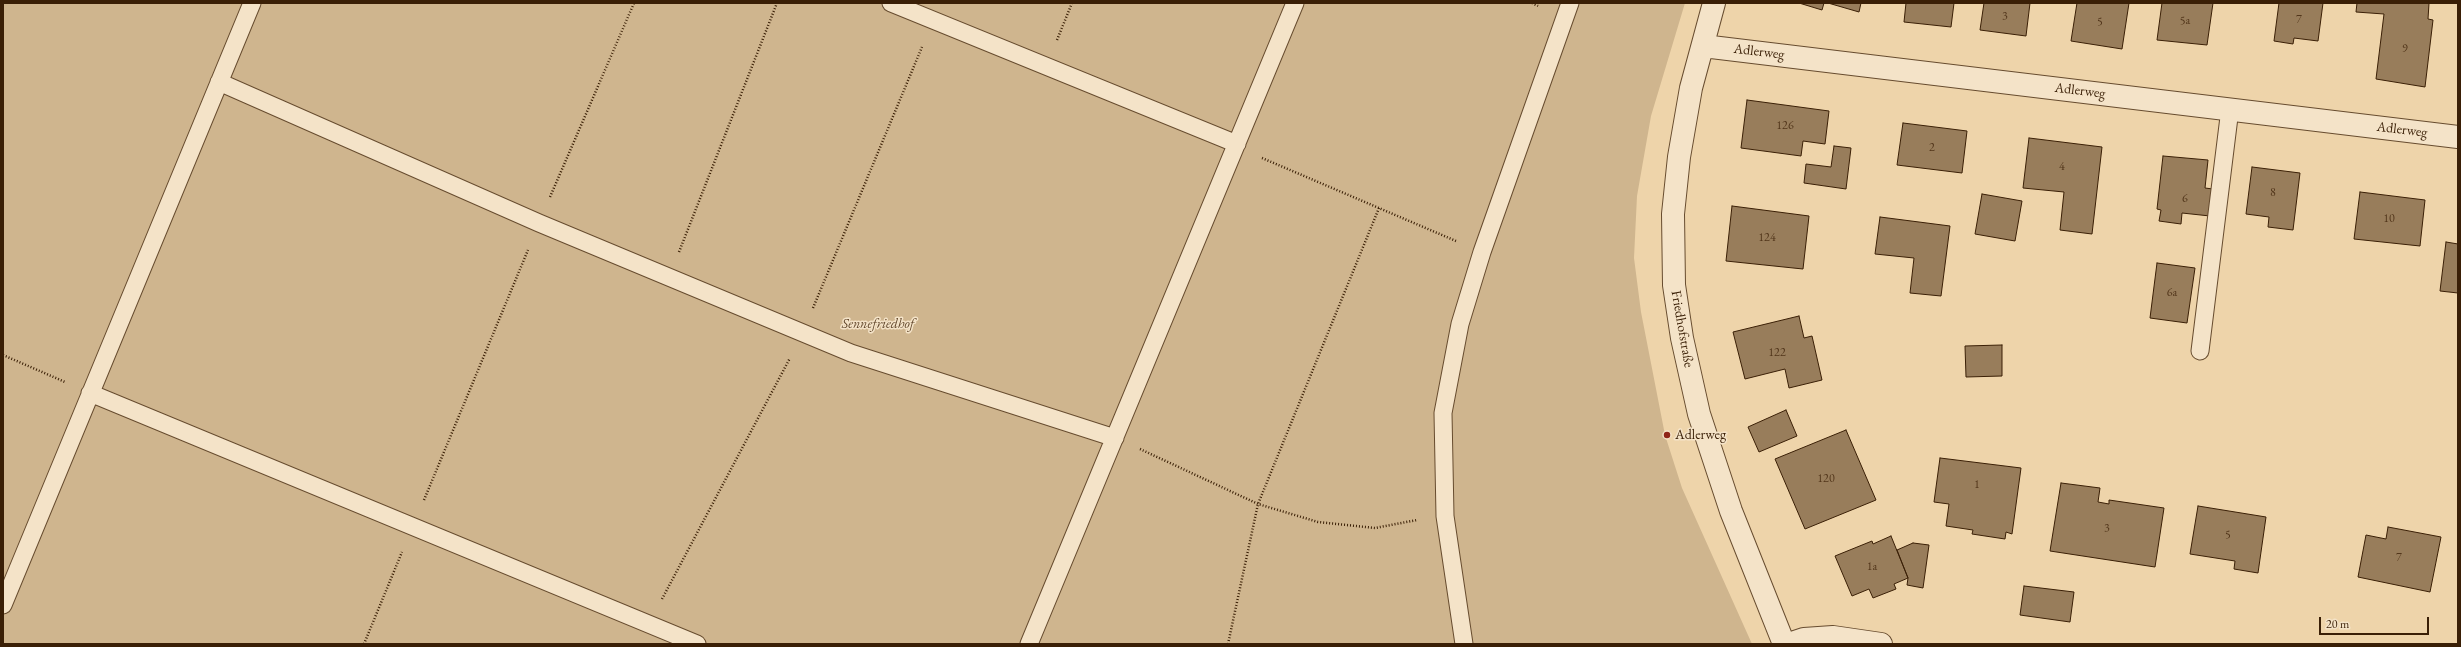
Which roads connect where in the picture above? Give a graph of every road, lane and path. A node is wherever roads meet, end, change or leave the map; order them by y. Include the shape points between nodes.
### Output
1 (252, 3) edge
2 (634, 3) edge
3 (777, 3) edge
4 (891, 3) edge
5 (1072, 3) edge
6 (1295, 3) edge
7 (1570, 3) edge
8 (1714, 3) edge
9 (1703, 46) junction
10 (1046, 66) junction
11 (218, 82) junction
12 (2230, 109) junction
13 (2458, 137) edge
14 (1237, 144) junction
15 (1379, 208) junction
16 (539, 223) junction
17 (1482, 252) junction
18 (670, 277) junction
19 (2200, 351) dead end
20 (3, 355) edge
21 (90, 392) junction
22 (1115, 438) junction
23 (1258, 504) junction
24 (1446, 516) junction
25 (412, 526) junction
26 (3, 605) edge
27 (364, 644) edge
28 (697, 644) edge
29 (1029, 644) edge
30 (1228, 644) edge
31 (1464, 644) edge
32 (1784, 644) edge
33 (1789, 644) edge
34 (1881, 644) edge

1 - 11 lane
2 - 16 path
3 - 18 path
4 - 10 lane
5 - 10 path
6 - 14 lane
7 - 17 lane
8 - 9 street, Friedhofstraße
9 - 12 street, Adlerweg
9 - 32 street, Friedhofstraße via 1691,88 1679,157 1673,214 1674,285 1682,338 1699,414 1731,511
10 - 14 lane
11 - 16 lane
11 - 21 lane
12 - 13 street, Adlerweg
12 - 19 lane
14 - 15 path via 1244,150
14 - 22 lane
15 - 17 path
15 - 23 path
16 - 18 lane
16 - 25 path
17 - 24 lane via 1460,324 1444,413
18 - 22 lane via 852,353
20 - 21 path
21 - 25 lane
21 - 26 lane
22 - 23 path
22 - 29 lane
23 - 24 path via 1318,522 1375,528
23 - 30 path
24 - 31 lane
25 - 27 path
25 - 28 lane
33 - 34 street via 1804,639 1833,637

